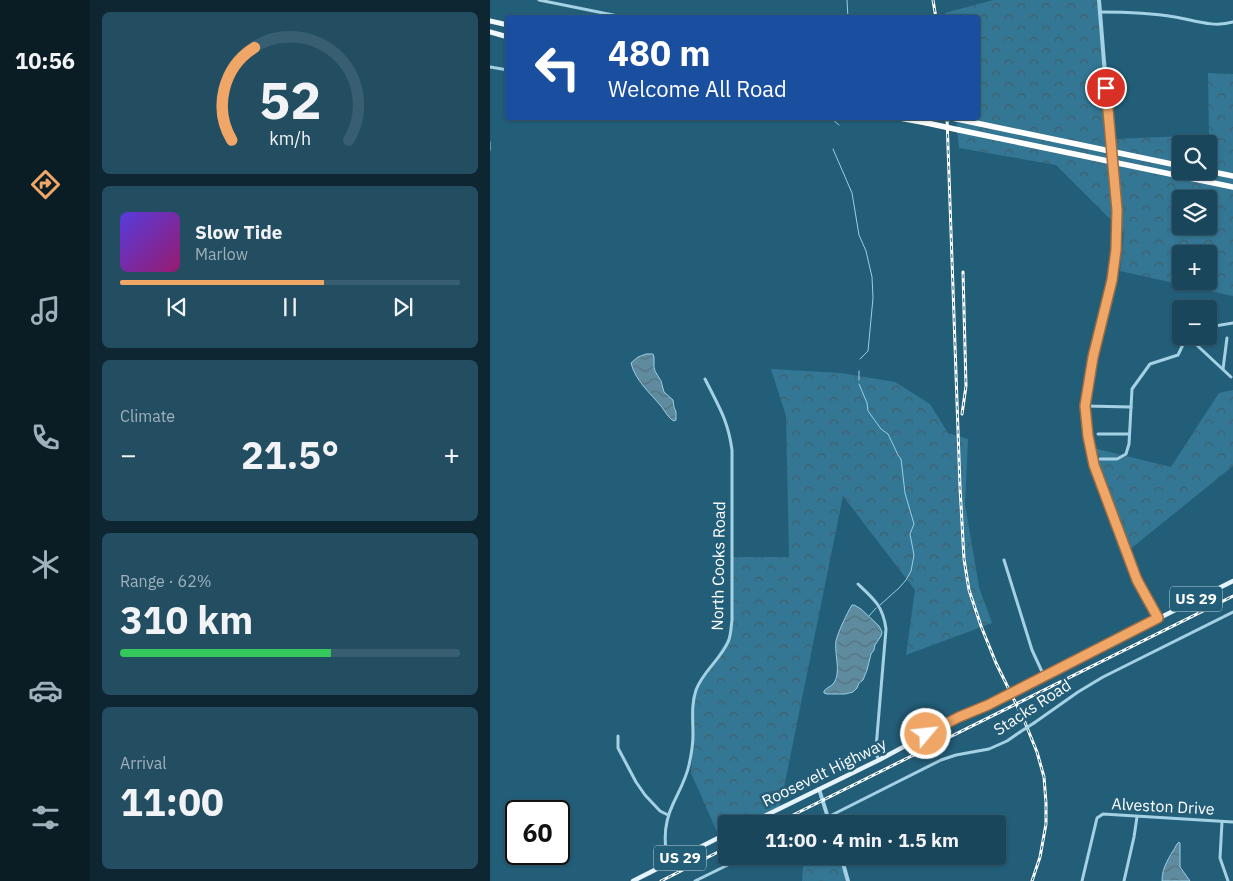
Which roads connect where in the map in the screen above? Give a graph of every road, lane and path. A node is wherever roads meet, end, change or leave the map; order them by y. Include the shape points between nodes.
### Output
1 (539, 0) edge
2 (1099, 0) edge
3 (1101, 12) junction
4 (613, 15) edge
5 (490, 22) edge
6 (1233, 22) edge
7 (505, 24) edge
8 (490, 32) edge
9 (505, 35) edge
10 (490, 67) edge
11 (505, 70) edge
12 (911, 120) edge
13 (966, 120) edge
14 (1172, 164) edge
15 (1217, 173) edge
16 (1233, 176) edge
17 (1233, 187) edge
18 (1233, 324) edge
19 (1217, 326) edge
20 (1227, 338) dead end
21 (1183, 345) edge
22 (1197, 345) edge
23 (1223, 369) junction
24 (1231, 377) dead end
25 (705, 379) dead end
26 (1085, 406) junction
27 (1131, 407) junction
28 (1098, 434) dead end
29 (1130, 434) junction
30 (1100, 459) dead end
31 (1004, 560) dead end
32 (1233, 581) edge
33 (858, 584) dead end
34 (1233, 612) edge
35 (1158, 618) junction
36 (1044, 676) junction
37 (618, 736) dead end
38 (879, 760) junction
39 (818, 789) junction
40 (668, 815) junction
41 (766, 815) edge
42 (827, 815) edge
43 (832, 815) edge
44 (1137, 817) junction
45 (1222, 822) junction
46 (1233, 822) edge
47 (718, 838) edge
48 (669, 863) junction
49 (728, 865) edge
50 (844, 865) edge
51 (634, 881) edge
52 (695, 881) edge
53 (848, 881) edge
54 (1082, 881) edge
55 (1124, 881) edge
56 (1228, 881) edge

1 - 4 street
2 - 3 street
3 - 6 street via 1158,15 1210,24
3 - 26 street, bridge via 1117,210 1109,294
5 - 7 highway
8 - 9 highway
10 - 11 street
12 - 17 highway, bridge
13 - 14 highway
15 - 16 highway
18 - 19 street
20 - 23 street
21 - 27 street via 1178,355 1150,364 1132,389
22 - 23 street
23 - 24 street
25 - 40 street, North Cooks Road via 726,420 732,450 732,620 727,644 696,690 689,764
26 - 27 street
26 - 35 street via 1094,465 1135,576
27 - 29 street
28 - 29 street
29 - 30 street via 1126,454
31 - 36 street via 1032,650
32 - 35 main road, Roosevelt Highway / US 29
33 - 38 street via 881,609 886,629 876,748
34 - 43 street, Stacks Road, bridge via 1103,677 1007,741 989,749 941,760
35 - 36 main road, Roosevelt Highway / US 29
36 - 38 main road, Roosevelt Highway / US 29, bridge
37 - 40 street via 618,748 636,782 660,811
38 - 39 main road, Roosevelt Highway / US 29
39 - 41 main road, Roosevelt Highway / US 29
39 - 42 street
40 - 48 street, North Cooks Road via 665,841
44 - 45 street, Alveston Drive
44 - 54 street, Alveston Drive via 1103,814 1097,818
44 - 55 street
45 - 46 street, Alveston Drive
45 - 56 street via 1220,858
47 - 48 main road, US 29
48 - 51 main road, US 29
49 - 52 street
50 - 53 street

